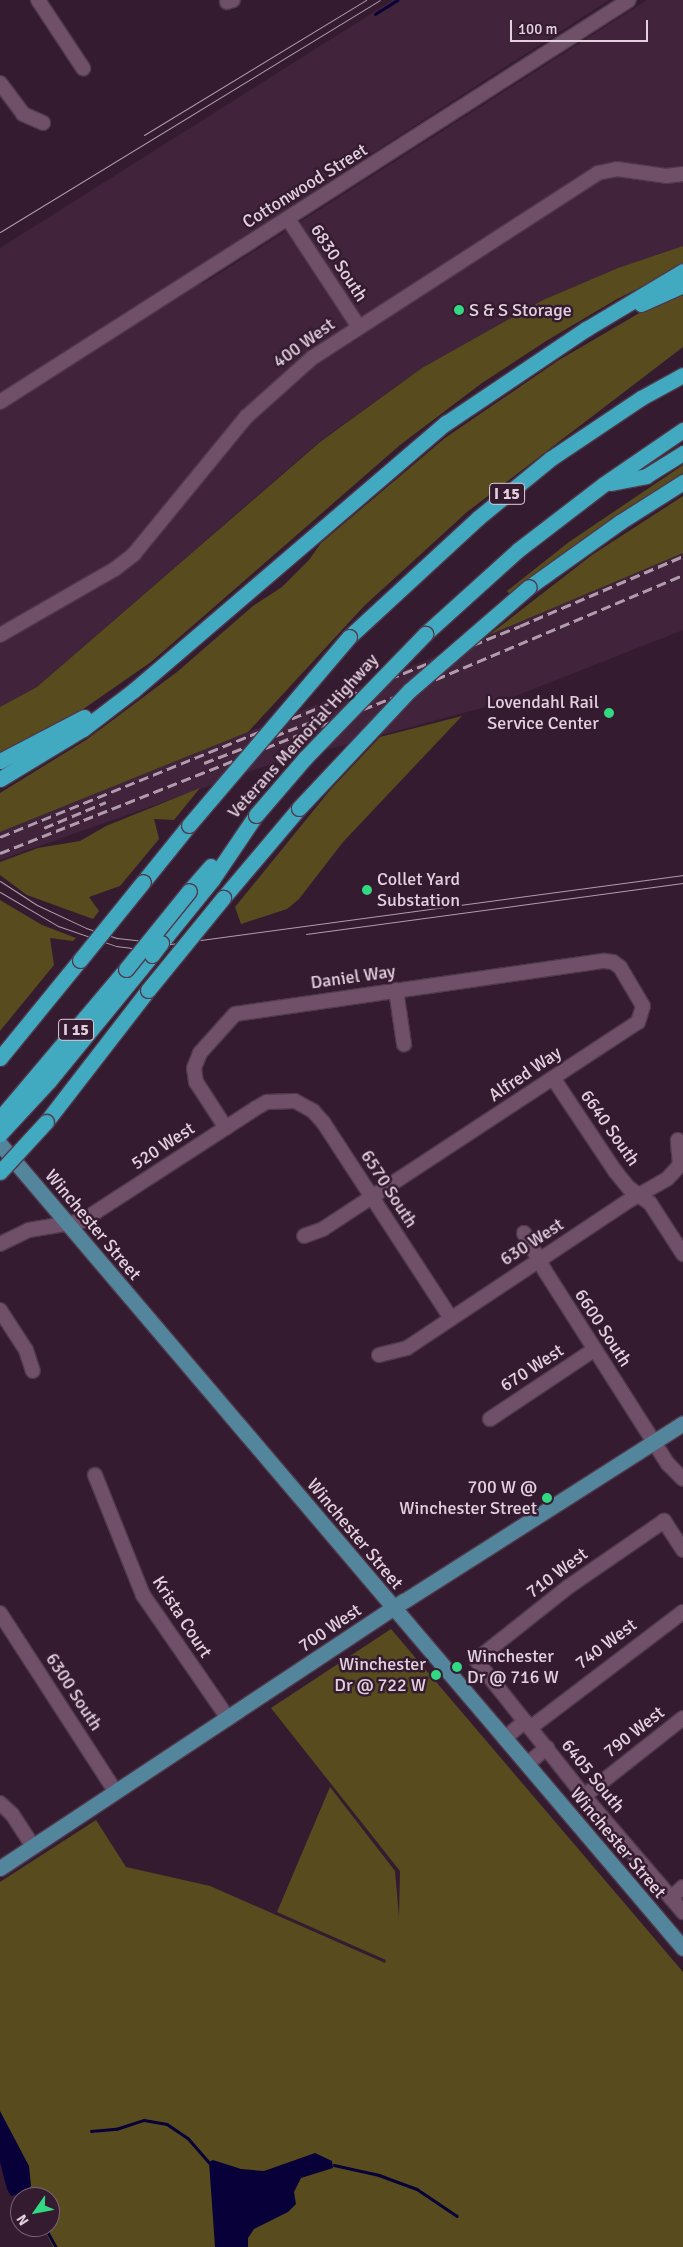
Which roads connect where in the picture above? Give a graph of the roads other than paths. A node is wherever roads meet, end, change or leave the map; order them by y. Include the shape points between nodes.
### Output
1 (38, 0) edge
2 (629, 0) edge
3 (83, 68) dead end
4 (0, 83) edge
5 (43, 123) dead end
6 (683, 174) edge
7 (288, 219) junction
8 (683, 271) edge
9 (683, 285) edge
10 (359, 327) junction
11 (586, 329) junction
12 (683, 363) edge
13 (683, 375) edge
14 (0, 402) edge
15 (683, 430) edge
16 (683, 454) edge
17 (550, 459) junction
18 (680, 483) edge
19 (604, 484) junction
20 (0, 635) edge
21 (134, 690) junction
22 (0, 761) edge
23 (0, 779) edge
24 (256, 815) junction
25 (613, 962) joint
26 (396, 990) junction
27 (404, 1044) dead end
28 (0, 1058) edge
29 (553, 1078) junction
30 (28, 1095) junction
31 (281, 1100) joint
32 (0, 1118) edge
33 (226, 1128) junction
34 (0, 1134) edge
35 (678, 1140) dead end
36 (0, 1144) edge
37 (0, 1172) edge
38 (640, 1195) junction
39 (372, 1196) junction
40 (66, 1222) junction
41 (524, 1233) dead end
42 (304, 1236) dead end
43 (0, 1244) edge
44 (683, 1254) edge
45 (539, 1259) junction
46 (0, 1310) edge
47 (451, 1318) junction
48 (595, 1349) junction
49 (379, 1355) dead end
50 (33, 1370) dead end
51 (490, 1419) dead end
52 (683, 1423) edge
53 (654, 1441) junction
54 (95, 1475) dead end
55 (683, 1479) edge
56 (683, 1550) edge
57 (394, 1608) junction
58 (683, 1612) edge
59 (0, 1613) edge
60 (476, 1660) joint
61 (228, 1718) junction
62 (683, 1718) edge
63 (527, 1725) junction
64 (505, 1738) junction
65 (547, 1748) junction
66 (527, 1764) junction
67 (116, 1792) junction
68 (584, 1796) junction
69 (0, 1803) edge
70 (33, 1846) junction
71 (0, 1868) edge
72 (683, 1887) edge
73 (671, 1898) junction
74 (683, 1912) edge
75 (683, 1948) edge

1 - 3 street
2 - 7 street, Cottonwood Street
4 - 5 street via 22,114
6 - 10 street, 400 West via 666,176 617,169 598,173
7 - 10 street, 6830 South
7 - 14 street, Cottonwood Street
8 - 11 highway
9 - 11 highway
10 - 20 street, 400 West via 298,368 246,417 134,554 115,569
11 - 21 highway via 446,423
12 - 17 highway
13 - 17 highway, Veterans Memorial Highway / I 15 via 641,398
15 - 19 highway, Veterans Memorial Highway / I 15
16 - 19 highway via 646,476
17 - 28 highway, Veterans Memorial Highway / I 15, bridge via 463,531 349,637 189,825
18 - 37 highway, bridge via 529,587 410,690 299,808 148,990 46,1122
19 - 24 highway, Veterans Memorial Highway / I 15, bridge via 518,550 425,634 311,751
21 - 22 highway
21 - 23 highway via 83,729
24 - 30 highway, Veterans Memorial Highway / I 15, bridge via 189,891
24 - 30 highway, bridge via 212,880 152,955
25 - 26 street, Daniel Way
25 - 29 street, Alfred Way via 641,1000 642,1016
26 - 27 street
26 - 33 street, Daniel Way via 246,1011 230,1017 200,1054 194,1068 196,1082
29 - 38 street, 6640 South via 611,1166 629,1188
29 - 39 street, Alfred Way
30 - 32 highway, Veterans Memorial Highway / I 15
30 - 34 highway
31 - 33 street, 520 West via 267,1102
31 - 39 street, 6570 South via 295,1101 313,1111
33 - 40 street, 520 West via 82,1220
35 - 38 street, 630 West via 681,1160 676,1171
36 - 40 main road, Winchester Street
38 - 44 street, 6640 South via 650,1203
38 - 45 street, 630 West
39 - 42 street, Alfred Way via 323,1229
39 - 47 street, 6570 South
40 - 43 street, 520 West via 29,1230
40 - 57 main road, Winchester Street
41 - 45 street, 6600 South
45 - 47 street, 630 West
45 - 48 street, 6600 South
46 - 50 street via 26,1350
47 - 49 street, 630 West via 407,1348
48 - 51 street, 670 West
48 - 53 street, 6600 South
52 - 53 main road, 700 West
53 - 55 street, 6600 South
53 - 57 main road, 700 West
54 - 61 street, Krista Court via 143,1595
56 - 60 street, 710 West via 664,1521 568,1587
57 - 61 main road, 700 West
57 - 64 main road, Winchester Street
58 - 63 street, 740 West
59 - 67 street, 6300 South
60 - 63 street, 6405 South
61 - 67 main road, 700 West
62 - 68 street, 790 West
63 - 64 street, 740 West
63 - 65 street, 6405 South
64 - 66 main road, Winchester Street
65 - 66 street
65 - 68 street, 6405 South
66 - 75 main road, Winchester Street
67 - 70 main road, 700 West
68 - 73 street, 6405 South
69 - 70 street via 12,1814
70 - 71 main road, 700 West
72 - 73 street
73 - 74 street, 6405 South

